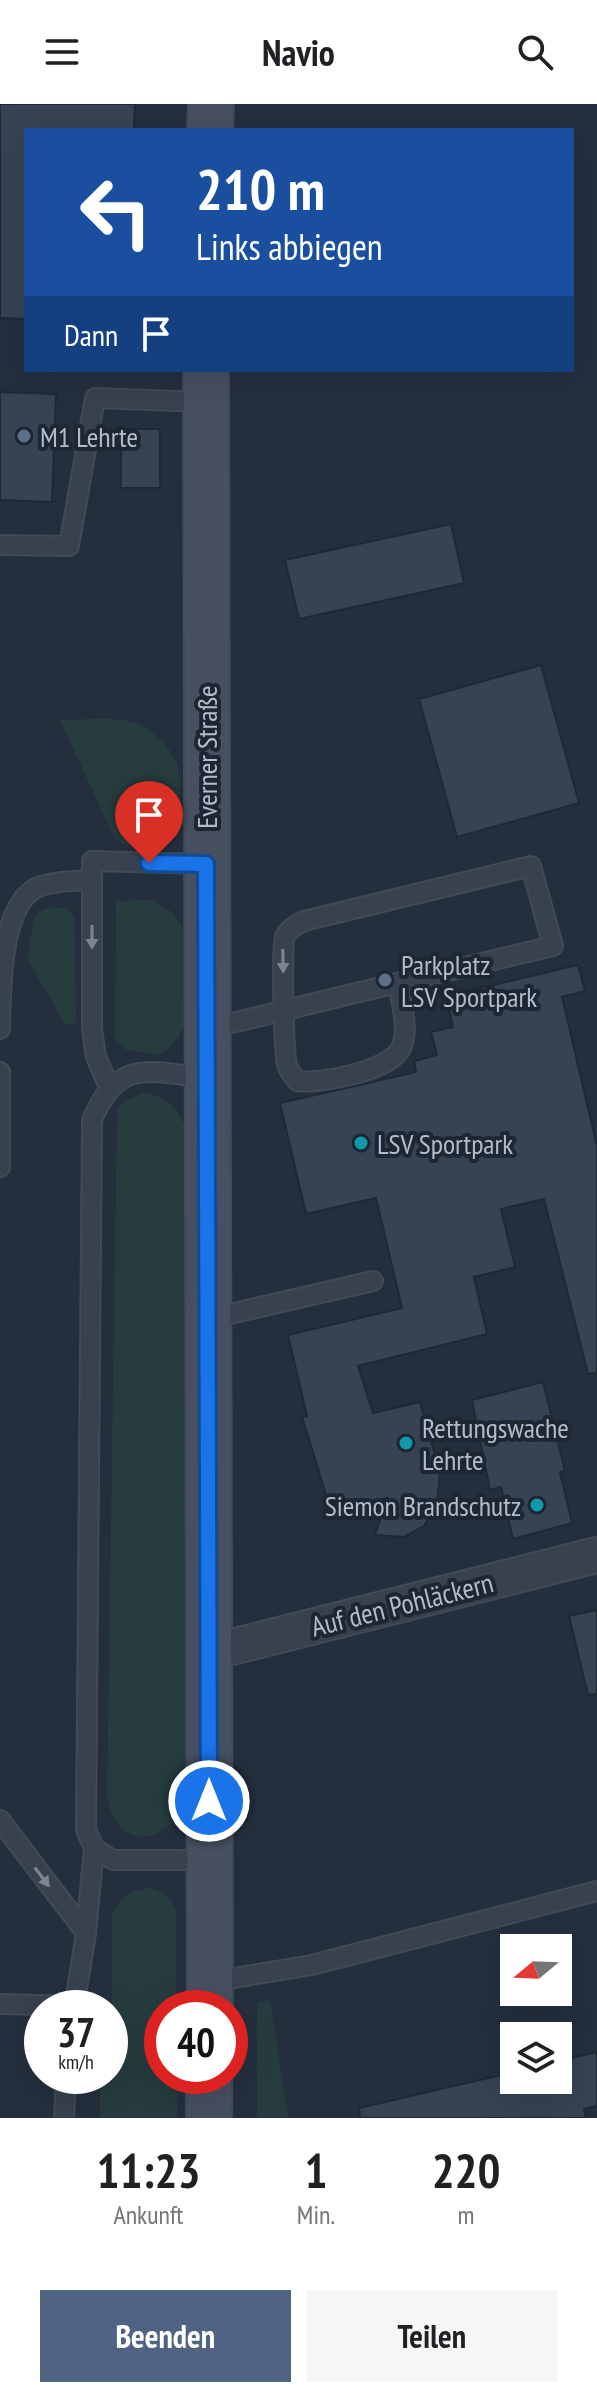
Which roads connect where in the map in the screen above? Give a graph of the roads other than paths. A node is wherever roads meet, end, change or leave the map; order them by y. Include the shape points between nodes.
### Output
1 (211, 104) edge
2 (210, 128) edge
3 (206, 386) edge
4 (0, 545) edge
5 (206, 864) junction
6 (92, 880) junction
7 (398, 983) junction
8 (286, 1010) junction
9 (0, 1029) edge
10 (207, 1029) junction
11 (0, 1072) edge
12 (207, 1078) junction
13 (110, 1089) junction
14 (0, 1167) edge
15 (373, 1281) dead end
16 (207, 1319) junction
17 (597, 1555) edge
18 (208, 1653) junction
19 (0, 1820) edge
20 (94, 1848) junction
21 (209, 1860) junction
22 (597, 1891) edge
23 (86, 1933) junction
24 (77, 1990) edge
25 (210, 1990) edge
26 (227, 1990) edge
27 (0, 2004) edge
28 (24, 2005) edge
29 (65, 2094) edge
30 (209, 2094) edge
31 (64, 2118) edge
32 (209, 2118) edge

1 - 2 street
3 - 4 lane via 95,398 69,546
3 - 5 street, Everner Straße
5 - 6 lane via 92,861
5 - 10 street, Everner Straße
6 - 9 lane via 34,889 18,902 3,940
6 -> 13 lane via 92,1029 96,1057
7 - 8 lane
7 - 8 lane via 405,1028 401,1049 386,1063 355,1073 312,1083 297,1081 285,1050
7 -> 8 lane via 553,946 531,866 292,927 282,955
8 - 10 lane
10 - 12 street, Everner Straße
11 - 14 lane
12 - 13 lane via 142,1071 117,1080
12 - 16 street, Everner Straße
13 - 20 lane via 92,1120 86,1830
15 - 16 lane
16 - 18 street, Everner Straße
17 - 18 street, Auf den Pohläckern
18 - 21 street, Everner Straße
19 -> 23 lane
20 - 21 lane via 113,1860
20 - 23 lane
21 - 25 street, Everner Straße
22 - 26 lane
23 - 24 lane
27 - 28 lane
29 - 31 lane
30 - 32 street

